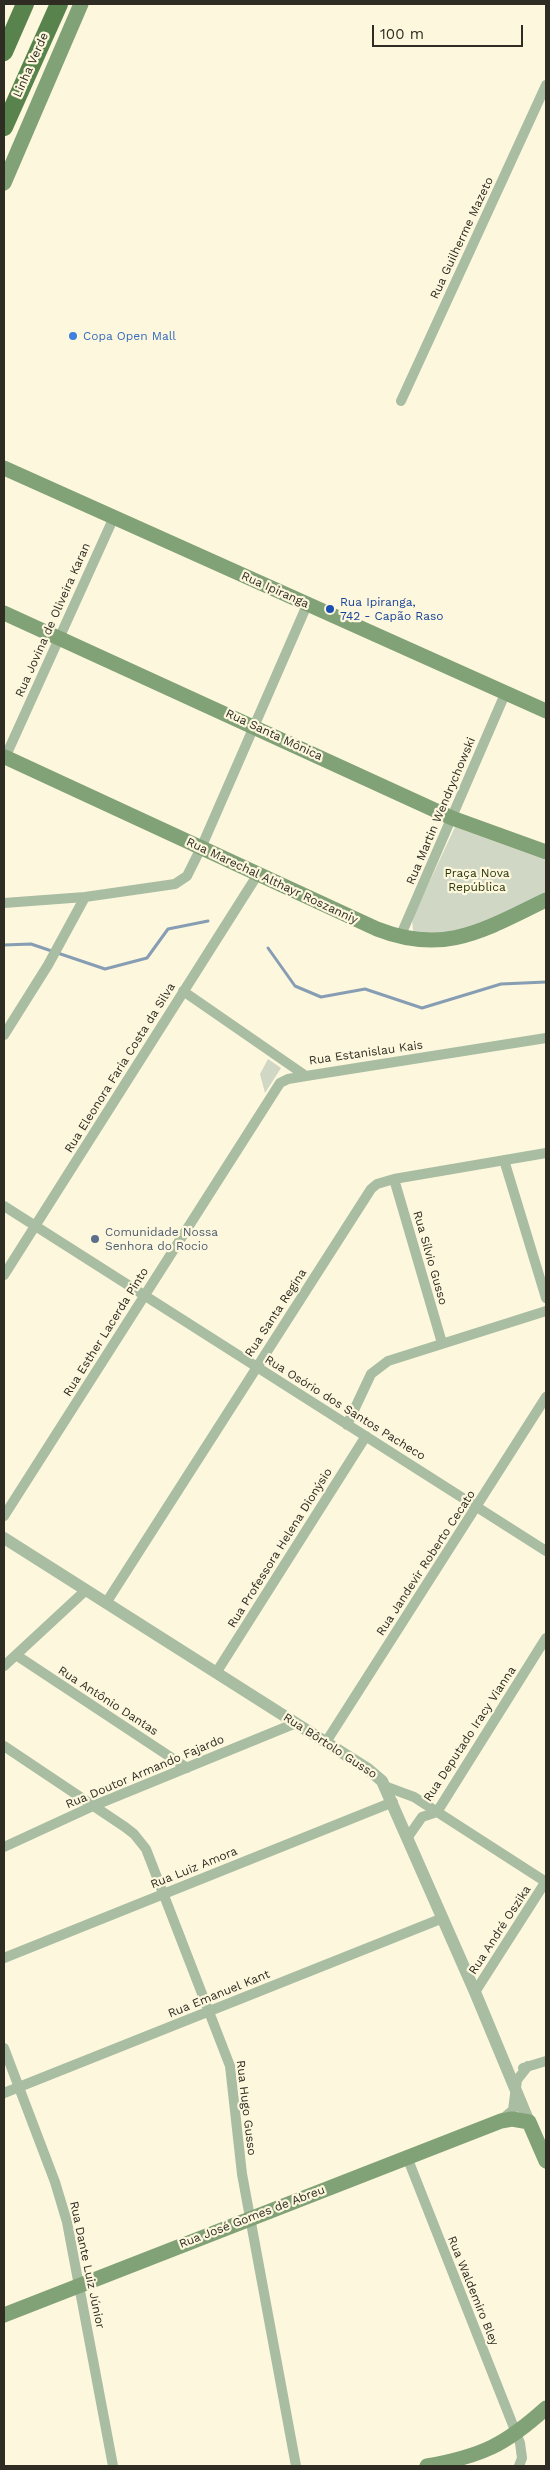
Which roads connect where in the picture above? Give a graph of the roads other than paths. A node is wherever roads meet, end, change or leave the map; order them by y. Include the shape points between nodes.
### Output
1 (25, 4) edge
2 (59, 4) edge
3 (81, 4) edge
4 (4, 52) edge
5 (546, 85) edge
6 (4, 127) edge
7 (4, 183) edge
8 (401, 401) dead end
9 (4, 468) edge
10 (114, 517) junction
11 (307, 605) junction
12 (4, 613) edge
13 (59, 638) junction
14 (505, 694) junction
15 (546, 711) edge
16 (254, 726) junction
17 (4, 758) edge
18 (452, 818) junction
19 (201, 848) junction
20 (546, 852) edge
21 (258, 874) junction
22 (85, 897) junction
23 (546, 900) edge
24 (4, 903) edge
25 (400, 937) junction
26 (183, 991) junction
27 (4, 1035) edge
28 (546, 1038) edge
29 (306, 1076) junction
30 (546, 1152) edge
31 (504, 1160) junction
32 (394, 1179) junction
33 (4, 1206) edge
34 (35, 1226) junction
35 (4, 1275) edge
36 (144, 1296) junction
37 (546, 1298) edge
38 (546, 1311) edge
39 (442, 1343) junction
40 (256, 1367) junction
41 (546, 1397) edge
42 (348, 1425) junction
43 (366, 1436) junction
44 (476, 1506) junction
45 (4, 1516) edge
46 (4, 1538) edge
47 (546, 1551) edge
48 (86, 1590) junction
49 (106, 1603) junction
50 (546, 1638) edge
51 (16, 1655) junction
52 (4, 1666) edge
53 (216, 1673) junction
54 (296, 1723) junction
55 (326, 1742) junction
56 (4, 1746) edge
57 (187, 1768) junction
58 (387, 1787) junction
59 (393, 1802) junction
60 (93, 1806) junction
61 (437, 1812) junction
62 (408, 1837) junction
63 (4, 1847) edge
64 (546, 1881) edge
65 (163, 1894) junction
66 (443, 1918) junction
67 (4, 1958) edge
68 (475, 1992) junction
69 (209, 2011) junction
70 (4, 2048) edge
71 (546, 2061) edge
72 (528, 2066) junction
73 (508, 2072) junction
74 (18, 2087) junction
75 (515, 2089) junction
76 (4, 2092) edge
77 (501, 2121) junction
78 (528, 2122) junction
79 (407, 2157) junction
80 (546, 2161) edge
81 (250, 2218) junction
82 (80, 2285) junction
83 (4, 2315) edge
84 (546, 2408) edge
85 (516, 2434) junction
86 (113, 2466) edge
87 (296, 2466) edge
88 (427, 2466) edge
89 (520, 2466) edge

1 - 4 highway
2 - 6 highway, Linha Verde
3 - 7 main road
5 - 8 street, Rua Guilherme Mazeto
9 - 10 main road, Rua Ipiranga
10 - 11 main road, Rua Ipiranga
10 - 13 street, Rua Jovina de Oliveira Karan
11 - 14 main road, Rua Ipiranga
11 - 16 street
12 - 13 main road, Rua Santa Mônica
13 - 16 main road, Rua Santa Mônica
13 - 17 street, Rua Jovina de Oliveira Karan
14 - 15 main road, Rua Ipiranga
14 - 18 street, Rua Martin Wendrychowski
16 - 18 main road, Rua Santa Mônica
16 - 19 street
17 - 19 main road, Rua Marechal Althayr Roszanniy
18 - 20 main road, Rua Santa Mônica
18 - 25 street, Rua Martin Wendrychowski
19 - 21 main road, Rua Marechal Althayr Roszanniy
19 - 22 street via 187,876 175,884
21 - 25 main road, Rua Marechal Althayr Roszanniy
21 - 26 street, Rua Eleonora Faria Costa da Silva
22 - 24 street
22 - 27 street via 48,965
23 - 25 main road, Rua Marechal Althayr Roszanniy via 465,936 430,942
26 - 29 street, Rua Estanislau Kais
26 - 34 street, Rua Eleonora Faria Costa da Silva
28 - 29 street, Rua Estanislau Kais
29 - 36 street, Rua Esther Lacerda Pinto via 280,1083
30 - 31 street, Rua Santa Regina
31 - 32 street, Rua Santa Regina
31 - 37 street
32 - 39 street, Rua Sílvio Gusso
32 - 40 street, Rua Santa Regina via 371,1189
33 - 34 street, Rua Osório dos Santos Pacheco
34 - 35 street, Rua Eleonora Faria Costa da Silva
34 - 36 street, Rua Osório dos Santos Pacheco
36 - 40 street, Rua Osório dos Santos Pacheco
36 - 45 street, Rua Esther Lacerda Pinto
38 - 39 street
39 - 42 street via 400,1356 379,1367 364,1384
40 - 42 street, Rua Osório dos Santos Pacheco
40 - 49 street, Rua Santa Regina
41 - 44 street, Rua Jandevir Roberto Cecato
42 - 43 street, Rua Osório dos Santos Pacheco
43 - 44 street, Rua Osório dos Santos Pacheco
43 - 53 street, Rua Professora Helena Dionýsio
44 - 47 street, Rua Osório dos Santos Pacheco
44 - 55 street, Rua Jandevir Roberto Cecato
46 - 48 street, Rua Bôrtolo Gusso
48 - 49 street, Rua Bôrtolo Gusso
48 - 51 street
49 - 53 street, Rua Bôrtolo Gusso
50 - 61 street, Rua Deputado Iracy Vianna
51 - 52 street
51 - 57 street, Rua Antônio Dantas
53 - 54 street, Rua Bôrtolo Gusso
54 - 55 street, Rua Bôrtolo Gusso
54 - 57 street, Rua Doutor Armando Fajardo
55 - 58 street, Rua Bôrtolo Gusso via 376,1774
56 - 60 street, Rua Hugo Gusso
57 - 60 street, Rua Doutor Armando Fajardo
58 - 59 street, Rua Bôrtolo Gusso
58 - 61 street via 406,1793
59 - 62 street, Rua Bôrtolo Gusso
59 - 65 street, Rua Luiz Amora
60 - 63 street, Rua Doutor Armando Fajardo
60 - 65 street, Rua Hugo Gusso via 141,1842
61 - 62 street, Rua Deputado Iracy Vianna via 422,1817
61 - 64 street
62 - 66 street, Rua Bôrtolo Gusso
64 - 68 street, Rua André Oszika
65 - 67 street, Rua Luiz Amora
65 - 69 street, Rua Hugo Gusso
66 - 68 street, Rua Bôrtolo Gusso
66 - 69 street, Rua Emanuel Kant
68 - 73 street, Rua Bôrtolo Gusso
69 - 74 street, Rua Emanuel Kant
69 - 81 street, Rua Hugo Gusso via 230,2066 237,2142
70 - 74 street, Rua Dante Luiz Júnior
71 - 72 street
72 - 73 street
72 - 75 street via 517,2080
73 - 75 street, Rua Bôrtolo Gusso
74 - 76 street, Rua Emanuel Kant
74 - 82 street, Rua Dante Luiz Júnior via 61,2200
75 - 77 street via 513,2110
75 - 78 street, Rua Bôrtolo Gusso
77 - 78 main road, Rua José Gomes de Abreu via 512,2118
77 - 79 main road, Rua José Gomes de Abreu
78 - 80 main road, Rua Bôrtolo Gusso
79 - 81 main road, Rua José Gomes de Abreu
79 - 85 street, Rua Waldemiro Bley
81 - 82 main road, Rua José Gomes de Abreu
81 - 87 street, Rua Hugo Gusso
82 - 83 main road, Rua José Gomes de Abreu
82 - 86 street, Rua Dante Luiz Júnior
84 - 85 main road
85 - 88 main road via 490,2450
85 - 89 street, Rua Waldemiro Bley via 522,2450

